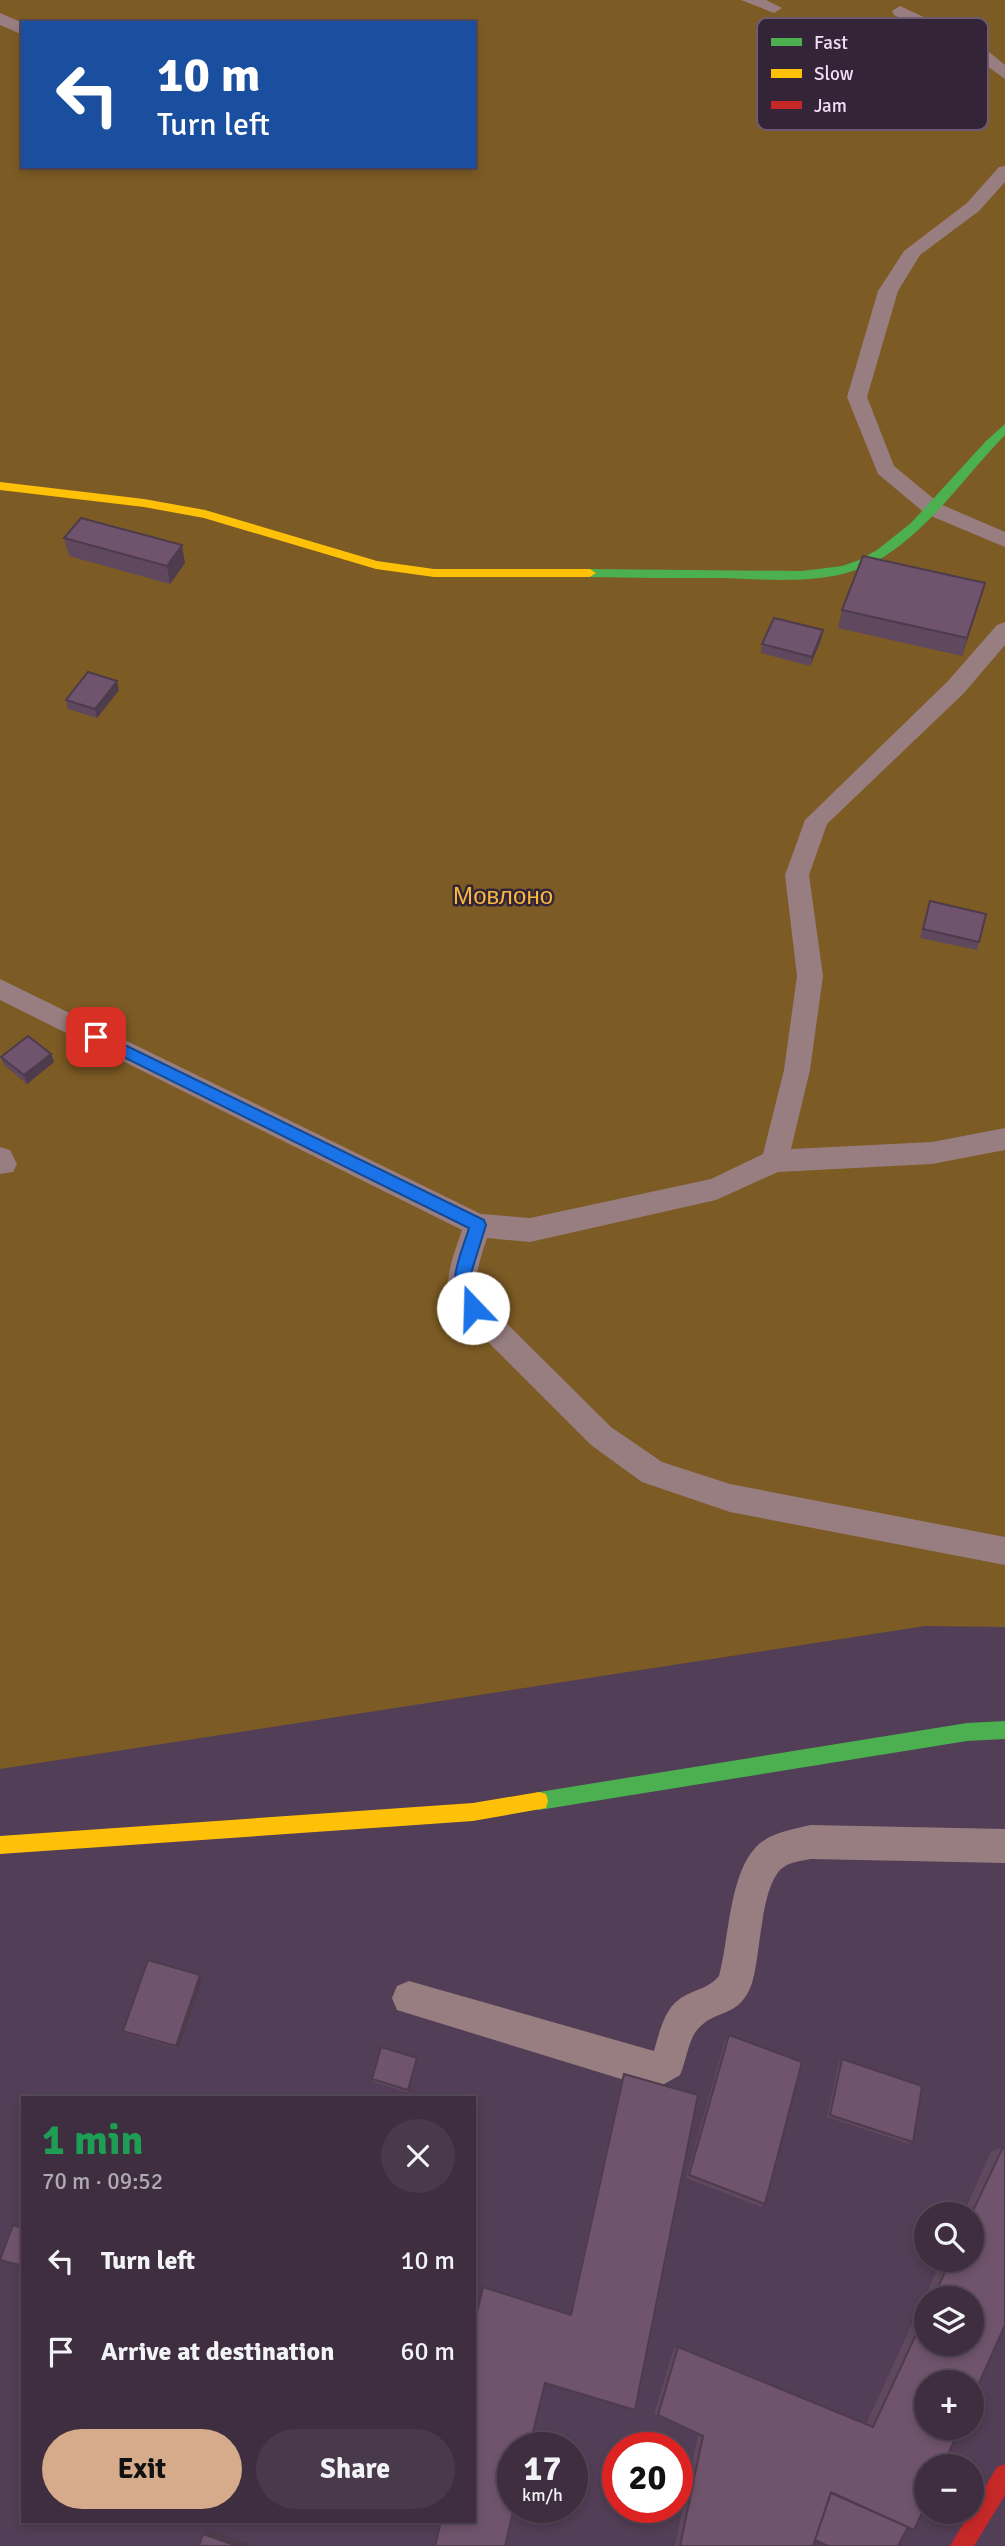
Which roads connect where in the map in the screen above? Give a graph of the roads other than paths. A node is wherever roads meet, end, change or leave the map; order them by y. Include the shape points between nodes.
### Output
1 (749, 0) edge
2 (774, 8) dead end
3 (900, 11) dead end
4 (0, 18) edge
5 (914, 18) edge
6 (21, 29) edge
7 (988, 60) edge
8 (1005, 75) edge
9 (1005, 171) edge
10 (1005, 428) edge
11 (0, 486) edge
12 (933, 509) junction
13 (1005, 540) edge
14 (1005, 630) edge
15 (0, 989) edge
16 (1005, 1139) edge
17 (775, 1161) junction
18 (478, 1225) junction
19 (1005, 1551) edge
20 (1005, 1730) edge
21 (0, 1845) edge
22 (1005, 1846) edge
23 (409, 1998) dead end
24 (1005, 2475) edge
25 (961, 2546) edge

1 - 2 lane
3 - 5 lane
4 - 6 lane
7 - 8 lane
9 - 12 lane via 973,207 913,251 888,291 857,397 885,469
10 - 12 street via 969,463
11 - 12 street via 205,514 376,565 435,573 809,574 848,568 880,554
12 - 13 lane
14 - 17 lane via 956,687 817,820 797,875 810,976 797,1070
15 - 18 lane
16 - 17 lane via 932,1153
17 - 18 lane via 716,1189 530,1230
18 - 19 lane via 462,1276 463,1298 601,1436 653,1472 730,1498
20 - 21 street via 473,1812
22 - 23 lane via 811,1842 786,1847 764,1863 734,1985 726,1997 686,2015 668,2063 659,2068 644,2068
24 - 25 street

